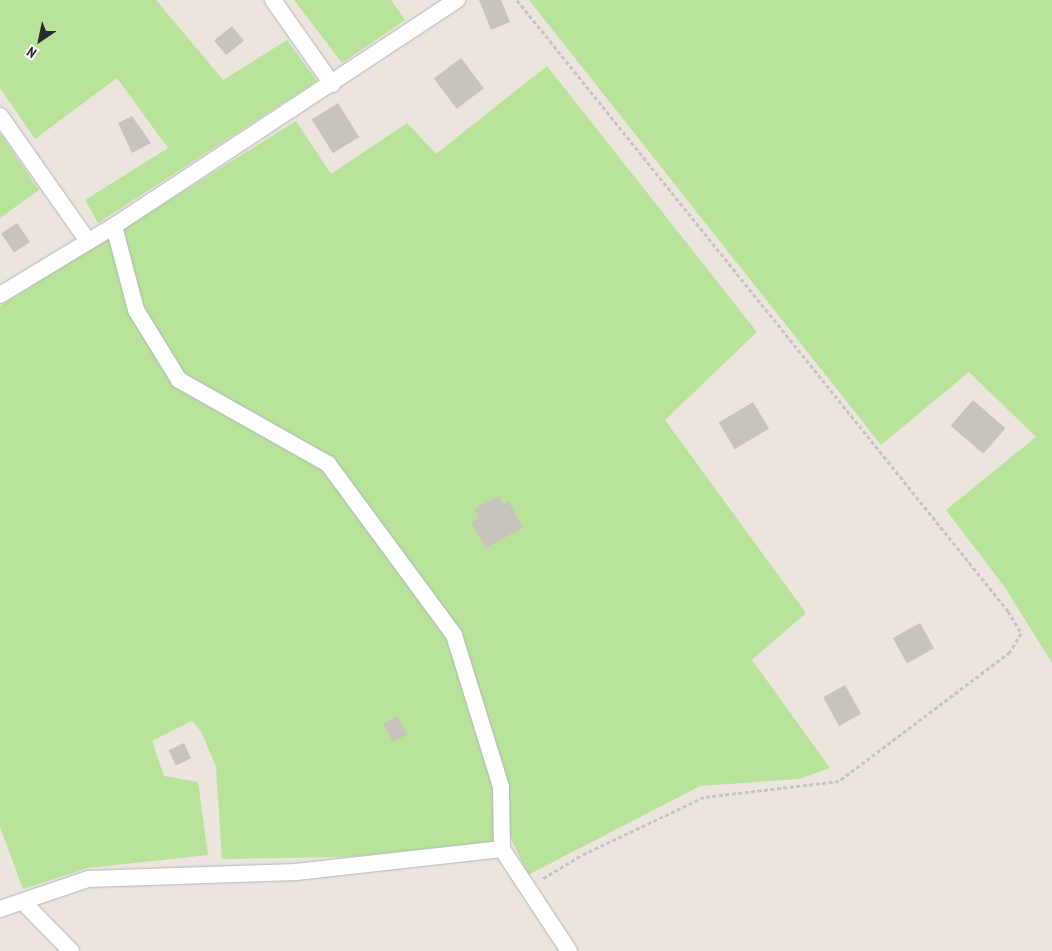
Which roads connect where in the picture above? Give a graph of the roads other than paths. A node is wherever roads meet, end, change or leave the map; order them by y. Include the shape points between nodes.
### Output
1 (273, 0) edge
2 (457, 0) edge
3 (332, 84) junction
4 (0, 116) edge
5 (114, 226) junction
6 (88, 241) junction
7 (0, 295) edge
8 (502, 849) junction
9 (24, 903) junction
10 (0, 909) edge
11 (71, 951) edge
12 (569, 951) edge

1 - 3 street
2 - 3 street
3 - 5 street
4 - 6 street
5 - 6 street
5 - 8 street via 136,310 179,380 328,464 454,635 501,787
6 - 7 street
8 - 9 street via 296,872 88,879
8 - 12 street
9 - 10 street
9 - 11 street

